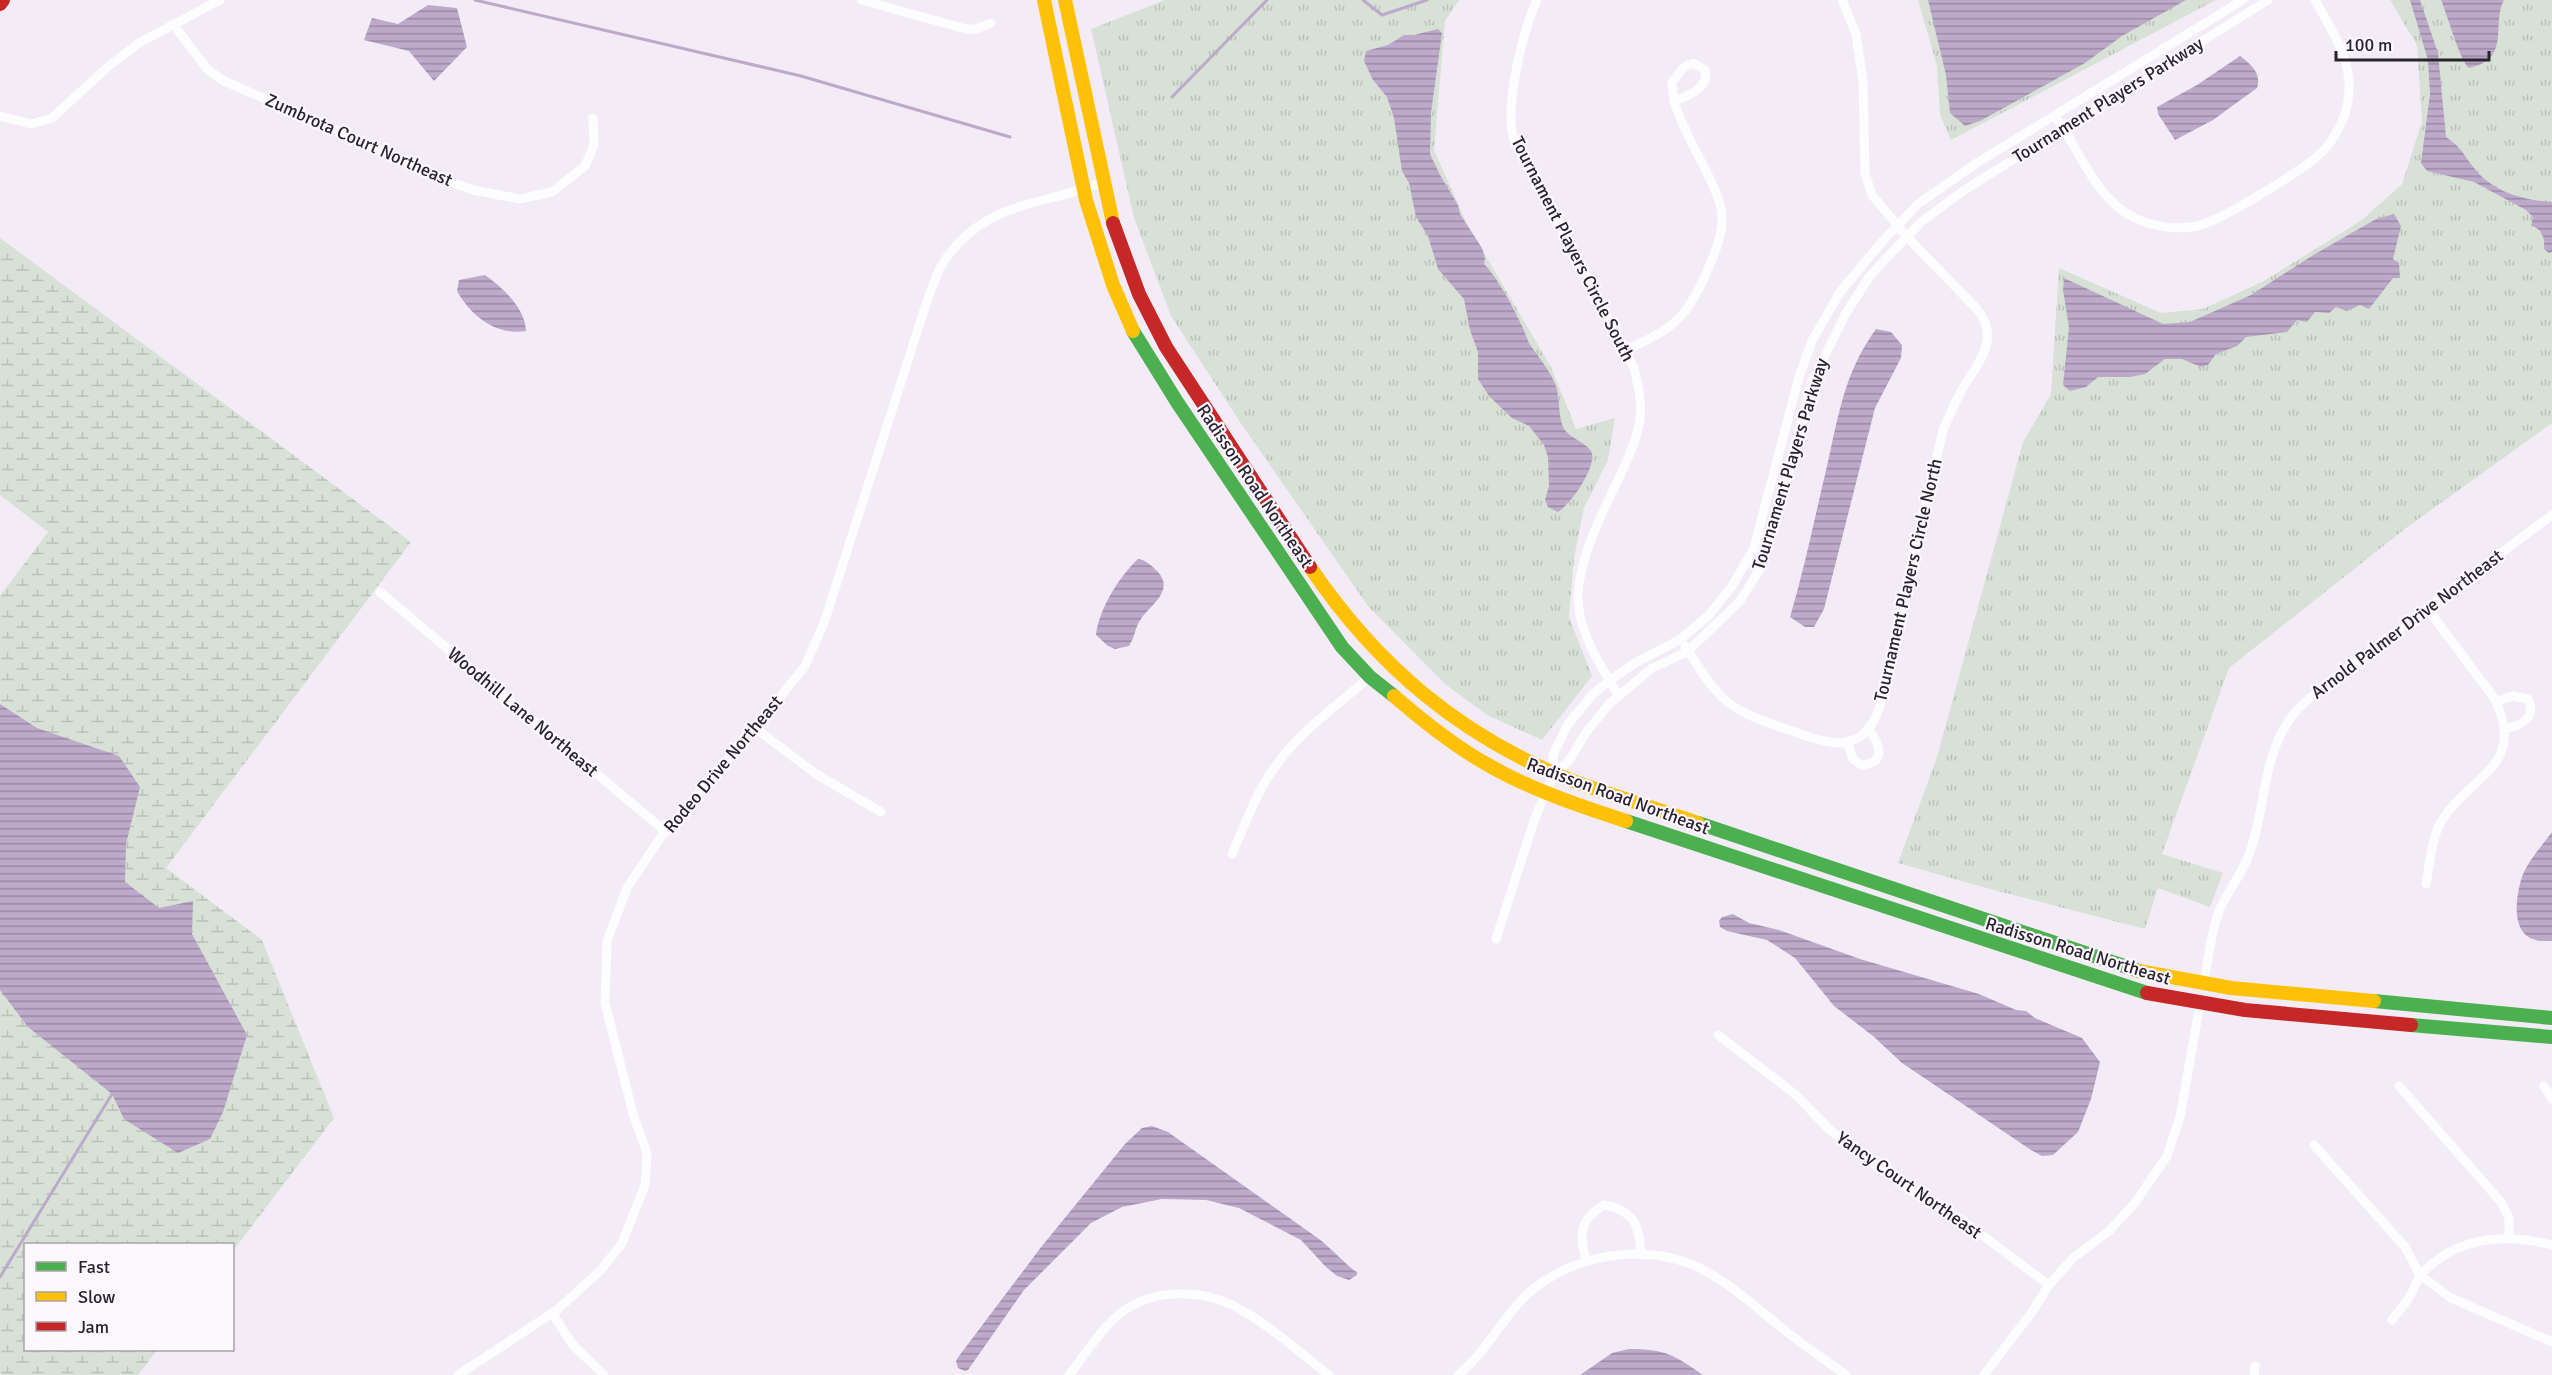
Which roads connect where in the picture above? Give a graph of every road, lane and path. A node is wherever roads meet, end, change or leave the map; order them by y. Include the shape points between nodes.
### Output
1 (3, 0) edge
2 (220, 0) edge
3 (861, 0) edge
4 (1044, 0) edge
5 (1065, 0) edge
6 (1538, 0) edge
7 (1842, 0) edge
8 (2243, 0) edge
9 (2268, 0) edge
10 (2314, 0) edge
11 (0, 4) edge
12 (991, 23) dead end
13 (173, 24) junction
14 (1674, 101) dead end
15 (0, 116) edge
16 (2055, 116) junction
17 (594, 118) dead end
18 (2064, 128) junction
19 (1103, 182) junction
20 (1084, 189) junction
21 (1898, 226) junction
22 (1908, 238) junction
23 (1625, 351) junction
24 (2552, 515) edge
25 (380, 592) dead end
26 (2427, 608) junction
27 (1681, 639) junction
28 (1689, 651) junction
29 (1370, 677) junction
30 (1610, 681) junction
31 (1619, 696) junction
32 (2496, 702) junction
33 (755, 728) junction
34 (2505, 729) junction
35 (1869, 730) junction
36 (1847, 742) junction
37 (1554, 773) junction
38 (1546, 793) junction
39 (881, 812) dead end
40 (666, 832) junction
41 (1232, 854) dead end
42 (2426, 884) dead end
43 (1496, 939) dead end
44 (2203, 984) junction
45 (2131, 989) junction
46 (2282, 993) junction
47 (2200, 1004) junction
48 (2552, 1018) edge
49 (1718, 1035) dead end
50 (2552, 1036) edge
51 (2399, 1086) dead end
52 (2544, 1086) dead end
53 (2552, 1099) edge
54 (2314, 1145) dead end
55 (2509, 1237) junction
56 (2552, 1245) edge
57 (1641, 1255) junction
58 (1587, 1262) junction
59 (2420, 1275) junction
60 (2049, 1285) junction
61 (552, 1313) junction
62 (2392, 1320) dead end
63 (2552, 1342) edge
64 (458, 1375) edge
65 (604, 1375) edge
66 (1069, 1375) edge
67 (1329, 1375) edge
68 (1458, 1375) edge
69 (1846, 1375) edge
70 (1984, 1375) edge

1 - 11 main road
2 - 13 street
3 - 12 street via 966,29
4 - 20 main road, Radisson Road Northeast
5 - 19 main road, Radisson Road Northeast
6 - 23 street, Tournament Players Circle South via 1521,51 1510,122 1513,136
7 - 21 street via 1856,34 1863,81 1865,173 1872,195
8 - 16 street, Tournament Players Parkway
9 - 18 street, Tournament Players Parkway
10 - 18 street via 2346,57 2350,88 2344,117 2332,140 2312,161 2224,216 2203,225 2181,228 2135,218 2121,210 2099,187
13 - 15 street via 109,66 52,118 31,124
13 - 17 street, Zumbrota Court Northeast via 208,70 224,81 347,134 416,169 473,190 520,199 552,192 585,166 594,145
14 - 23 street via 1718,197 1723,214 1721,232 1688,309 1663,331
16 - 18 street
16 - 21 street, Tournament Players Parkway via 1918,204
18 - 22 street, Tournament Players Parkway via 1963,191 1921,222
19 - 20 street, Rodeo Drive Northeast
19 - 37 main road, Radisson Road Northeast via 1126,266 1154,330 1317,576 1356,628 1406,680 1452,717 1530,764
20 - 29 main road, Radisson Road Northeast via 1113,285 1131,328 1275,550 1342,647
20 - 33 street, Rodeo Drive Northeast via 1011,208 981,223 963,237 942,264 824,623 805,666
21 - 22 street
21 - 27 street, Tournament Players Parkway via 1840,292 1812,341 1754,548 1709,615
22 - 28 street, Tournament Players Parkway via 1869,277 1829,344 1811,384 1761,567 1740,601
22 - 35 street, Tournament Players Circle North via 1985,319 1988,341 1943,430 1879,709
23 - 30 street, Tournament Players Circle South via 1641,396 1640,420 1584,563 1578,596 1592,649
24 - 26 street, Arnold Palmer Drive Northeast
25 - 40 street, Woodhill Lane Northeast
26 - 32 street
26 - 44 street, Arnold Palmer Drive Northeast via 2331,680 2287,723 2272,757 2248,857 2213,927
27 - 28 street
27 - 30 street, Tournament Players Parkway
28 - 31 street, Tournament Players Parkway via 1651,669
28 - 36 street via 1713,688 1749,716 1826,742
29 - 38 main road, Radisson Road Northeast via 1441,735 1491,767
29 - 41 street via 1300,736 1280,760 1258,796
30 - 31 street, Tournament Players Circle South
30 - 37 street, Tournament Players Parkway via 1594,693 1568,724 1553,755
31 - 37 street, Tournament Players Parkway via 1597,718 1569,761
32 - 34 street
32 - 34 street via 2518,695 2528,699 2531,706 2525,722
33 - 39 street via 816,774
33 - 40 street, Rodeo Drive Northeast
34 - 42 street via 2500,757 2450,808 2435,834
35 - 36 street
35 - 36 street via 1880,750 1870,764 1861,765 1852,759
37 - 38 street, Tournament Players Parkway
37 - 44 main road, Radisson Road Northeast via 2094,957 2138,971
38 - 43 street, Tournament Players Parkway
38 - 45 main road, Radisson Road Northeast
40 - 61 street, Rodeo Drive Northeast via 627,888 607,941 605,1003 647,1153 645,1185 622,1243 601,1270
44 - 45 main road via 2188,990 2144,986
44 - 46 main road, Radisson Road Northeast
45 - 47 main road, Radisson Road Northeast
46 - 47 main road via 2271,999 2227,995
46 - 48 main road, Radisson Road Northeast
47 - 50 main road, Radisson Road Northeast
47 - 60 street via 2180,1117 2167,1156 2134,1204
49 - 60 street, Yancy Court Northeast via 1789,1089 1830,1130 1874,1164 1923,1199 1962,1220
51 - 55 street via 2501,1202 2509,1218
52 - 53 street
54 - 59 street via 2405,1247
55 - 56 street
55 - 59 street via 2463,1245 2449,1251
57 - 58 street via 1607,1256
57 - 58 street via 1635,1223 1621,1208 1604,1205 1589,1214 1585,1222 1582,1243
57 - 69 street via 1684,1262 1715,1278
58 - 68 street via 1539,1285
59 - 62 street
59 - 63 street via 2451,1298
60 - 70 street
61 - 64 street, Rodeo Drive Northeast
61 - 65 street via 573,1345
66 - 67 street via 1123,1311 1172,1293 1233,1305

